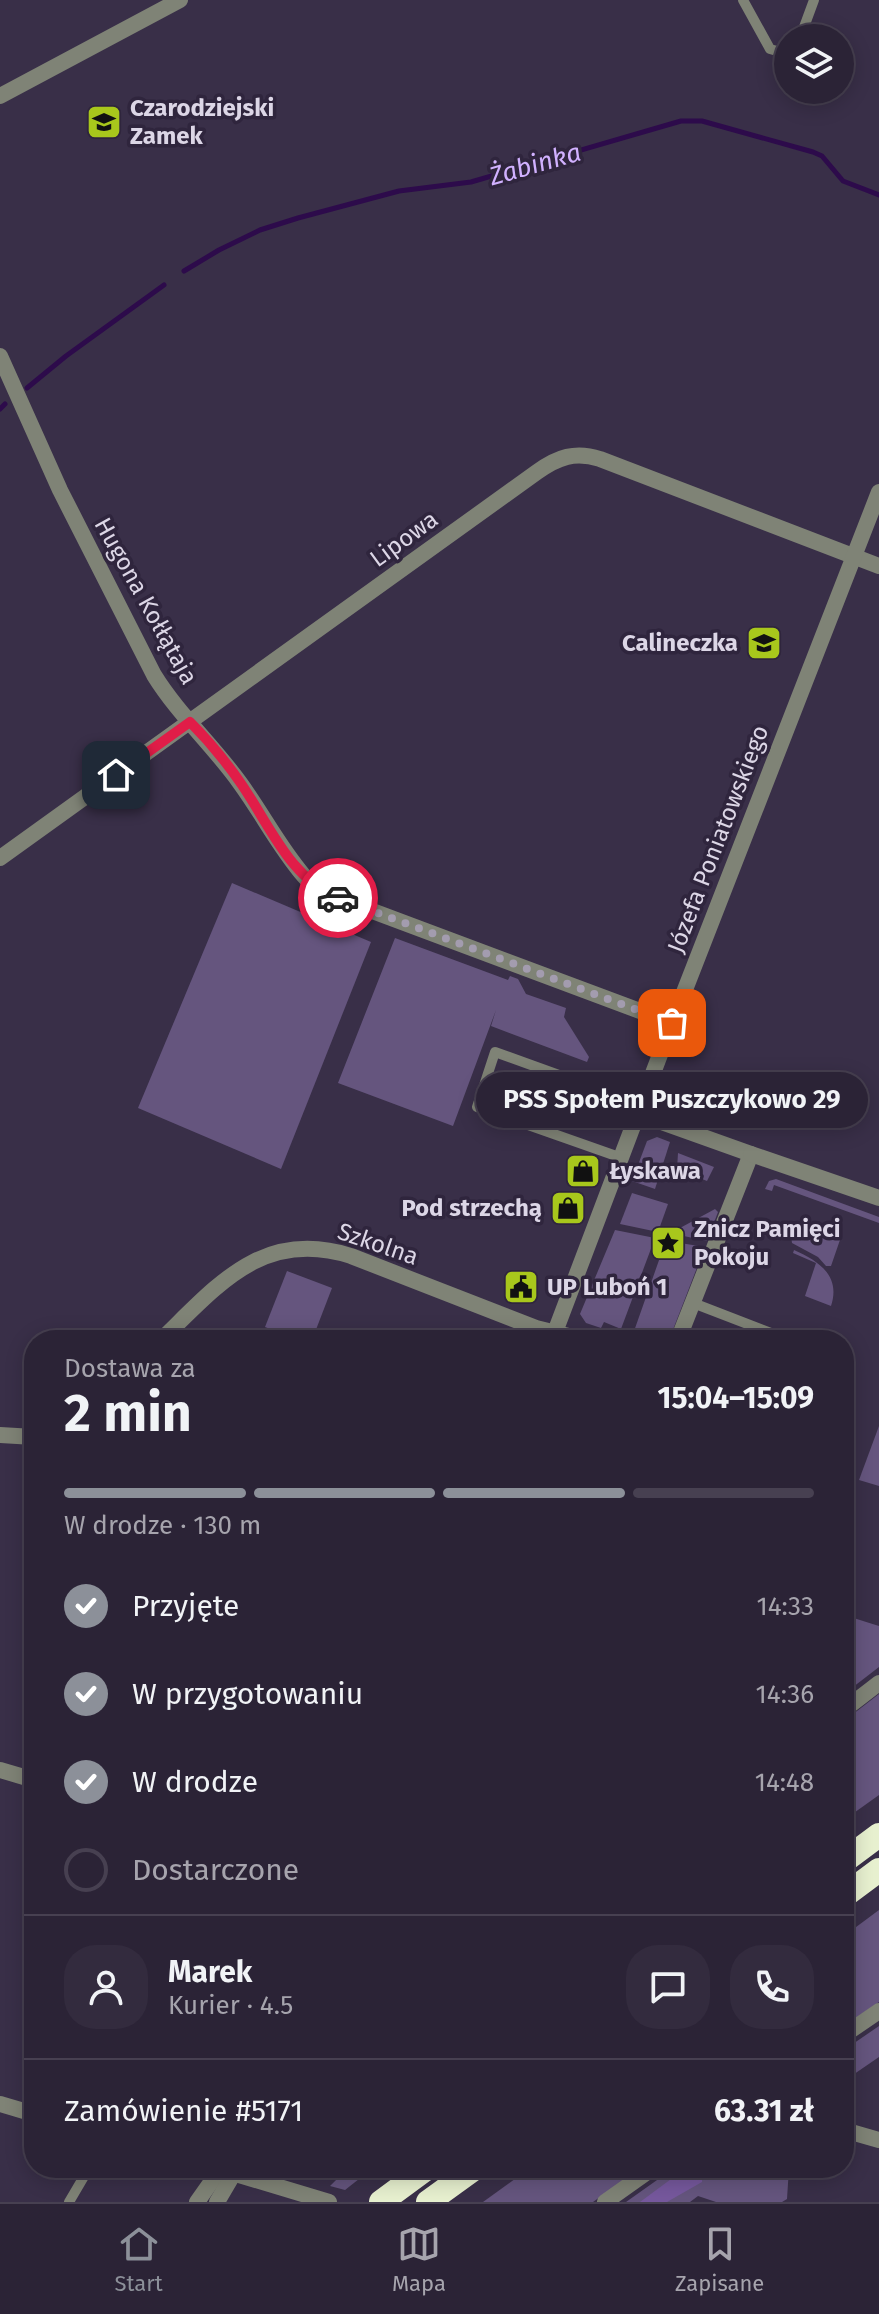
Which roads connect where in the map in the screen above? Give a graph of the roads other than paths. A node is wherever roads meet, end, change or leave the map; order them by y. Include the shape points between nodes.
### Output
1 (180, 0) edge
2 (743, 0) edge
3 (814, 0) edge
4 (805, 24) edge
5 (774, 50) edge
6 (0, 96) edge
7 (0, 356) edge
8 (4, 376) edge
9 (879, 492) edge
10 (854, 556) junction
11 (879, 566) edge
12 (190, 722) junction
13 (0, 858) edge
14 (672, 1023) junction
15 (640, 1110) junction
16 (751, 1154) junction
17 (622, 1158) junction
18 (879, 1198) edge
19 (693, 1303) junction
20 (171, 1330) edge
21 (540, 1330) edge
22 (556, 1330) edge
23 (682, 1330) edge
24 (763, 1330) edge
25 (0, 1435) edge
26 (24, 1436) edge
27 (879, 1683) edge
28 (854, 1702) edge
29 (0, 1770) edge
30 (24, 1777) edge
31 (879, 1835) edge
32 (854, 1854) edge
33 (879, 1870) edge
34 (854, 1889) edge
35 (879, 2011) edge
36 (854, 2028) edge
37 (0, 2104) edge
38 (24, 2111) edge
39 (854, 2133) edge
40 (879, 2140) edge
41 (83, 2178) edge
42 (218, 2178) edge
43 (224, 2178) edge
44 (252, 2178) edge
45 (413, 2178) edge
46 (461, 2178) edge
47 (639, 2178) edge
48 (69, 2202) edge
49 (197, 2202) edge
50 (217, 2202) edge
51 (329, 2202) edge
52 (381, 2202) edge
53 (428, 2202) edge
54 (605, 2202) edge

1 - 6 street
2 - 5 lane
3 - 4 lane
7 - 8 street, Hugona Kołłątaja
8 - 12 street, Hugona Kołłątaja via 125,620 161,685
9 - 10 street, Józefa Poniatowskiego
10 - 11 street, Lipowa
10 - 12 street, Lipowa via 591,456 566,456
10 - 14 street, Józefa Poniatowskiego
12 - 13 street, Lipowa
12 - 14 street, Hugona Kołłątaja via 242,785 296,867 323,891
14 - 15 street, Józefa Poniatowskiego
15 - 16 street
15 - 17 street, Józefa Poniatowskiego
15 - 17 lane via 495,1052 477,1107
16 - 18 street
16 - 19 street
17 - 22 street, Józefa Poniatowskiego
19 - 23 street
19 - 24 lane
20 - 21 street, Szkolna via 245,1265 269,1254 307,1249 351,1256
25 - 26 street
27 - 28 street
29 - 30 street
31 - 32 highway
33 - 34 highway
35 - 36 street
37 - 38 street
39 - 40 street
41 - 48 lane
42 - 49 street
43 - 50 street
44 - 51 street
45 - 52 highway
46 - 53 highway
47 - 54 street

